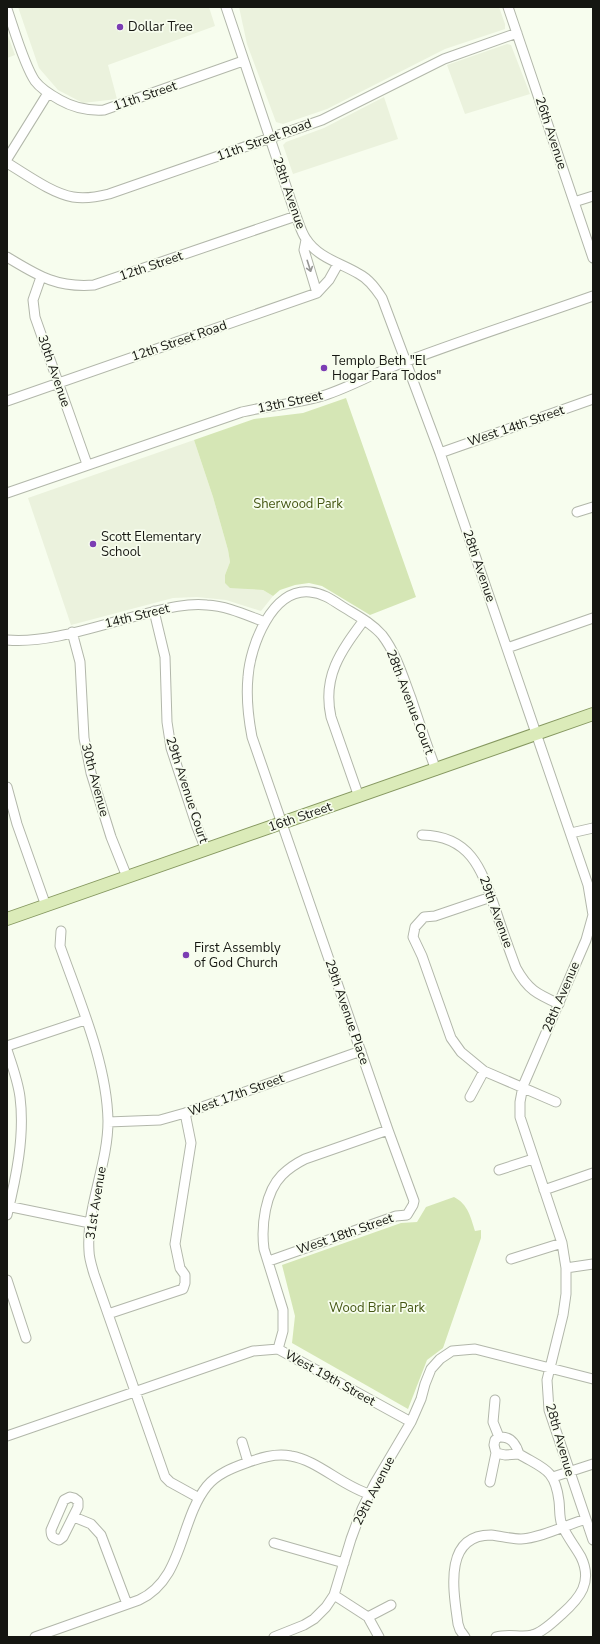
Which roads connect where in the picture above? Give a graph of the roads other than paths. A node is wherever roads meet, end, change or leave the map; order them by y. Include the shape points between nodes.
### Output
1 (226, 7) edge
2 (508, 7) edge
3 (7, 9) edge
4 (517, 33) junction
5 (243, 61) junction
6 (48, 93) junction
7 (270, 138) junction
8 (7, 160) edge
9 (7, 163) edge
10 (593, 196) edge
11 (574, 202) junction
12 (296, 216) junction
13 (306, 240) junction
14 (7, 257) edge
15 (593, 258) edge
16 (338, 264) junction
17 (41, 277) junction
18 (317, 293) junction
19 (593, 296) edge
20 (406, 363) junction
21 (58, 383) junction
22 (593, 399) edge
23 (7, 401) edge
24 (440, 453) junction
25 (87, 464) junction
26 (7, 493) edge
27 (593, 506) edge
28 (577, 512) dead end
29 (154, 611) junction
30 (593, 618) edge
31 (364, 620) junction
32 (265, 622) junction
33 (72, 632) junction
34 (7, 640) edge
35 (507, 648) junction
36 (593, 714) edge
37 (537, 734) junction
38 (436, 770) junction
39 (7, 787) edge
40 (359, 797) junction
41 (282, 822) junction
42 (593, 828) edge
43 (571, 833) junction
44 (422, 835) dead end
45 (206, 850) junction
46 (127, 878) junction
47 (491, 897) junction
48 (46, 906) junction
49 (593, 915) edge
50 (7, 919) edge
51 (61, 931) dead end
52 (559, 1004) junction
53 (85, 1020) junction
54 (7, 1046) edge
55 (7, 1050) edge
56 (361, 1051) junction
57 (484, 1071) junction
58 (523, 1086) junction
59 (470, 1097) dead end
60 (556, 1102) dead end
61 (185, 1113) junction
62 (108, 1122) junction
63 (388, 1130) junction
64 (533, 1159) junction
65 (499, 1170) dead end
66 (593, 1173) edge
67 (544, 1190) junction
68 (414, 1201) joint
69 (8, 1209) edge
70 (90, 1223) junction
71 (562, 1243) junction
72 (511, 1259) dead end
73 (268, 1261) junction
74 (593, 1264) edge
75 (566, 1268) junction
76 (7, 1280) edge
77 (108, 1314) junction
78 (26, 1338) dead end
79 (278, 1349) junction
80 (550, 1368) junction
81 (593, 1379) edge
82 (135, 1392) junction
83 (495, 1400) dead end
84 (410, 1422) junction
85 (7, 1436) edge
86 (499, 1437) junction
87 (242, 1442) dead end
88 (496, 1453) junction
89 (519, 1454) junction
90 (248, 1462) junction
91 (593, 1464) edge
92 (569, 1473) junction
93 (553, 1477) junction
94 (490, 1482) dead end
95 (369, 1494) junction
96 (199, 1498) junction
97 (74, 1517) dead end
98 (586, 1519) junction
99 (563, 1526) junction
100 (593, 1540) edge
101 (274, 1543) dead end
102 (344, 1563) junction
103 (590, 1576) edge
104 (334, 1595) junction
105 (127, 1604) junction
106 (391, 1605) dead end
107 (368, 1617) junction
108 (36, 1637) edge
109 (274, 1637) edge
110 (379, 1637) edge
111 (465, 1637) edge
112 (496, 1637) edge

1 - 5 street, 28th Avenue
2 - 4 street, 26th Avenue
3 - 6 street via 31,74
4 - 7 street, 11th Street Road via 444,59 338,112
4 - 11 street, 26th Avenue
5 - 6 street, 11th Street via 104,110 78,109
5 - 7 street, 28th Avenue
6 - 8 street
7 - 9 street, 11th Street Road via 109,194 90,198 65,195
7 - 12 street, 28th Avenue
10 - 11 street
11 - 15 street, 26th Avenue
12 - 13 street, 28th Avenue
12 - 17 street, 12th Street via 94,285 74,286
13 - 16 street, 28th Avenue via 321,254
13 -> 18 street via 304,250
14 - 17 street, 12th Street
16 - 18 street, 12th Street Road via 329,280
16 - 20 street, 28th Avenue via 360,274 372,284 382,298
17 - 21 street, 30th Avenue via 34,309
18 - 21 street, 12th Street Road
19 - 20 street, 13th Street
20 - 24 street, 28th Avenue
20 - 25 street, 13th Street via 321,396 242,412
21 - 23 street, 12th Street Road
21 - 25 street, 30th Avenue
22 - 24 street, West 14th Street
24 - 35 street, 28th Avenue
25 - 26 street, 13th Street
27 - 28 street
29 - 32 street, 14th Street via 189,605 207,605 228,608
29 - 33 street, 14th Street
29 - 45 street, 29th Avenue Court via 165,657 167,722 171,748
30 - 35 street
31 - 32 street, 28th Avenue Court via 323,595 310,592 296,593 285,598
31 - 38 street, 28th Avenue Court via 382,635 392,650
31 - 40 street via 336,664 328,692 331,717
32 - 41 street via 251,657 247,701 252,737
33 - 34 street, 14th Street via 40,640
33 - 46 street, 30th Avenue via 80,662 84,738 91,774
35 - 37 street, 28th Avenue
36 - 37 main road, 16th Street
37 - 38 main road, 16th Street
37 - 43 street, 28th Avenue
38 - 40 main road, 16th Street
39 - 48 street via 17,824
40 - 41 main road, 16th Street
41 - 45 main road, 16th Street
41 - 56 street, 29th Avenue Place
42 - 43 street
43 - 49 street, 28th Avenue via 588,885
44 - 47 street, 29th Avenue via 448,839 471,855
45 - 46 main road, 16th Street
46 - 48 main road, 16th Street
47 - 52 street, 29th Avenue via 516,968 524,982 540,996
47 - 57 street via 424,918 415,927 413,937 451,1038 461,1052
48 - 50 main road, 16th Street
49 - 52 street, 28th Avenue via 586,940
51 - 53 street, 31st Avenue via 60,946
52 - 58 street, 28th Avenue
53 - 54 street
53 - 62 street, 31st Avenue via 102,1076
55 - 69 street via 18,1084 22,1123
56 - 61 street, West 17th Street
56 - 63 street, 29th Avenue Place
57 - 58 street
57 - 59 street
58 - 60 street
58 - 64 street, 28th Avenue via 520,1117
61 - 62 street, West 17th Street via 160,1120
61 - 77 street via 191,1143 175,1244 180,1268 185,1275 183,1289
62 - 70 street, 31st Avenue
63 - 68 street, 29th Avenue Place
63 - 73 street via 305,1158 282,1175 272,1190 264,1220 263,1239
64 - 65 street
64 - 67 street, 28th Avenue
66 - 67 street
67 - 71 street, 28th Avenue
68 - 73 street, West 18th Street via 407,1215 396,1216
69 - 70 street
70 - 77 street, 31st Avenue via 89,1252
71 - 72 street
71 - 75 street, 28th Avenue
73 - 79 street via 284,1310 283,1331
74 - 75 street
75 - 80 street, 28th Avenue via 563,1315
76 - 78 street
77 - 82 street, 31st Avenue
79 - 82 street, West 19th Street via 253,1351
79 - 84 street, West 19th Street
80 - 81 street
80 - 84 street via 475,1349 452,1352 440,1359 431,1369
80 - 92 street, 28th Avenue via 547,1393 549,1410
82 - 85 street, West 19th Street
82 - 96 street, 31st Avenue via 165,1477
83 - 86 street via 493,1422
84 - 95 street, 29th Avenue
86 - 88 street via 494,1445
86 - 89 street, 28th Avenue via 512,1440
87 - 90 street
88 - 89 street
88 - 94 street
89 - 93 street, 28th Avenue via 543,1467
90 - 95 street via 271,1456 304,1459 346,1484
90 - 96 street via 220,1475 208,1485
91 - 92 street
92 - 93 street
92 - 98 street, 28th Avenue
93 - 99 street, 28th Avenue
95 - 102 street, 29th Avenue via 357,1520
96 - 105 street via 174,1562 165,1578 154,1592
97 - 105 street via 92,1524 101,1535
98 - 99 street
98 - 100 street, 28th Avenue
99 - 103 street, 28th Avenue
99 - 111 street via 539,1536 521,1539 490,1535 472,1540 462,1548 457,1557 454,1573 458,1624
101 - 102 street
102 - 104 street, 29th Avenue
103 - 112 street, 28th Avenue via 577,1600 534,1635
104 - 107 street
104 - 109 street, 29th Avenue via 314,1619
105 - 108 street
106 - 107 street
107 - 110 street

